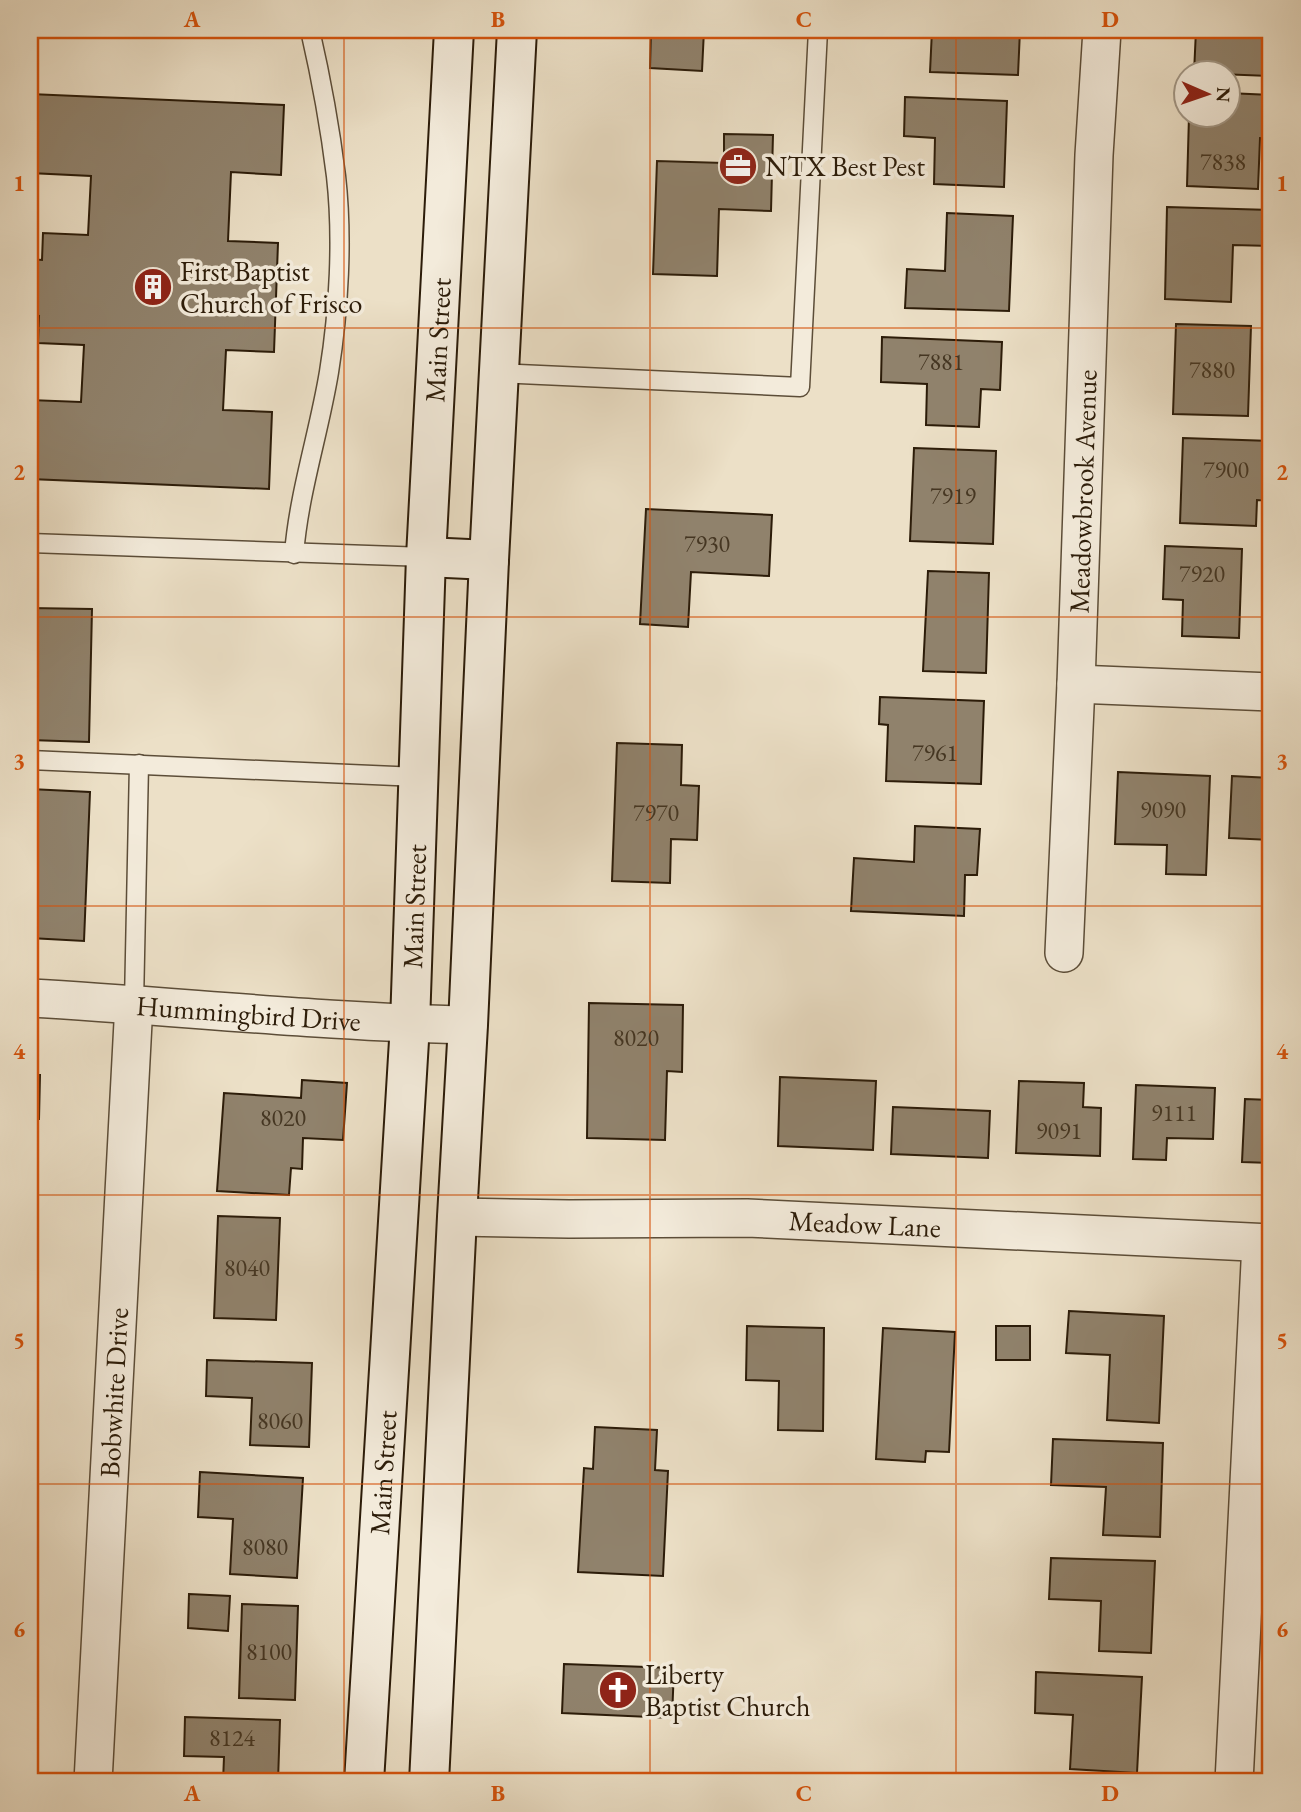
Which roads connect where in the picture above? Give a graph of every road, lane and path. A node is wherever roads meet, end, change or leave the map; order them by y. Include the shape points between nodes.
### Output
1 (310, 30) edge
2 (454, 30) edge
3 (517, 30) edge
4 (818, 30) edge
5 (1102, 30) edge
6 (437, 371) junction
7 (498, 373) junction
8 (30, 543) edge
9 (293, 554) junction
10 (426, 557) junction
11 (489, 561) junction
12 (1076, 684) junction
13 (1271, 692) edge
14 (30, 760) edge
15 (139, 764) junction
16 (418, 776) junction
17 (1064, 953) dead end
18 (30, 998) edge
19 (134, 1003) junction
20 (410, 1024) junction
21 (468, 1025) junction
22 (457, 1217) junction
23 (1266, 1243) edge
24 (93, 1782) edge
25 (364, 1782) edge
26 (429, 1782) edge
27 (1234, 1782) edge

1 - 9 lane via 336,178 339,248 330,369
2 - 6 main road, Main Street
3 - 7 main road
4 - 7 lane via 800,387
5 - 12 street, Meadowbrook Avenue
6 - 7 main road
6 - 10 main road, Main Street
7 - 11 main road
8 - 9 lane
9 - 10 lane
10 - 11 main road
10 - 16 main road, Main Street
11 - 21 main road
12 - 13 street
12 - 17 street, Meadowbrook Avenue
14 - 15 lane
15 - 16 lane
15 - 19 lane
16 - 20 main road, Main Street
18 - 19 street, Hummingbird Drive
19 - 20 street, Hummingbird Drive
19 - 24 street, Bobwhite Drive
20 - 21 street, Hummingbird Drive
20 - 25 main road, Main Street
21 - 22 main road
22 - 23 street, Meadow Lane via 747,1219
22 - 26 main road
23 - 27 street

